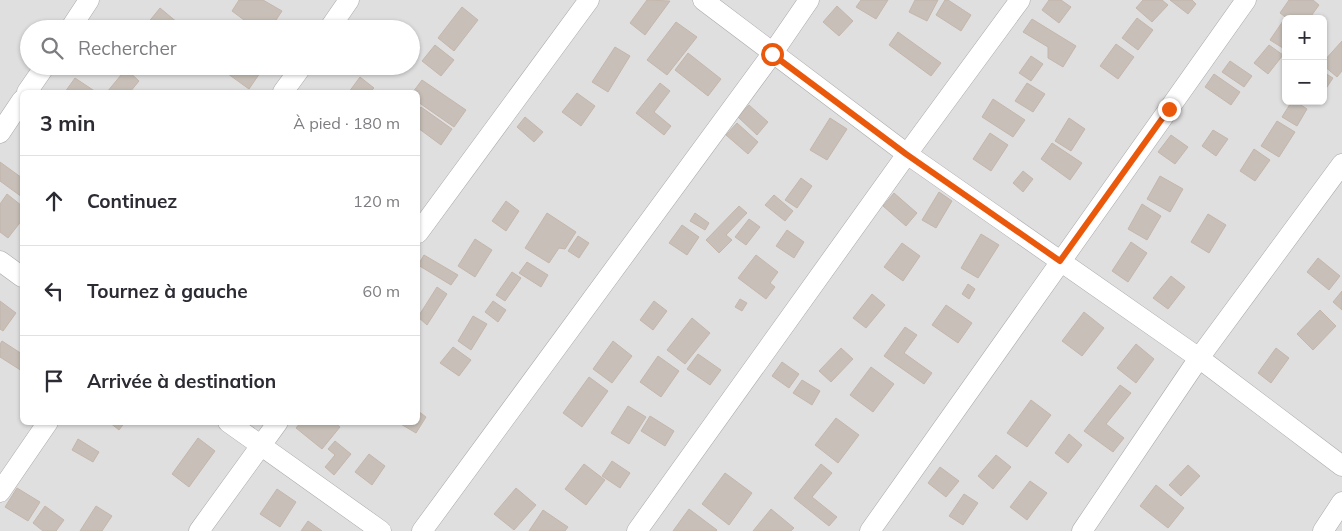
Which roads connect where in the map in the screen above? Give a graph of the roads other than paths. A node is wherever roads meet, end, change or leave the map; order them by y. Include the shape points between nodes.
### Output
1 (89, 0) edge
2 (349, 0) edge
3 (589, 0) edge
4 (703, 0) edge
5 (809, 0) edge
6 (1020, 0) edge
7 (1246, 0) edge
8 (76, 20) edge
9 (335, 20) edge
10 (772, 54) junction
11 (39, 75) edge
12 (295, 75) edge
13 (28, 90) edge
14 (284, 90) edge
15 (20, 103) edge
16 (0, 133) edge
17 (906, 154) junction
18 (1342, 164) edge
19 (420, 230) edge
20 (0, 261) edge
21 (1060, 261) junction
22 (20, 276) edge
23 (1199, 358) junction
24 (46, 425) edge
25 (232, 425) edge
26 (276, 425) edge
27 (261, 446) junction
28 (1342, 466) edge
29 (0, 492) edge
30 (1342, 502) edge
31 (199, 531) edge
32 (381, 531) edge
33 (422, 531) edge
34 (637, 531) edge
35 (870, 531) edge
36 (1082, 531) edge
37 (1323, 531) edge

1 - 8 street
2 - 9 street
3 - 19 street
4 - 10 street
5 - 10 street
6 - 17 street
7 - 21 street
10 - 17 street
10 - 33 street
11 - 13 street
12 - 14 street
15 - 16 street
17 - 21 street
17 - 34 street
18 - 23 street
20 - 22 street
21 - 23 street
21 - 35 street
23 - 28 street
23 - 36 street
24 - 29 street
25 - 27 street
26 - 27 street
27 - 31 street
27 - 32 street
30 - 37 street

